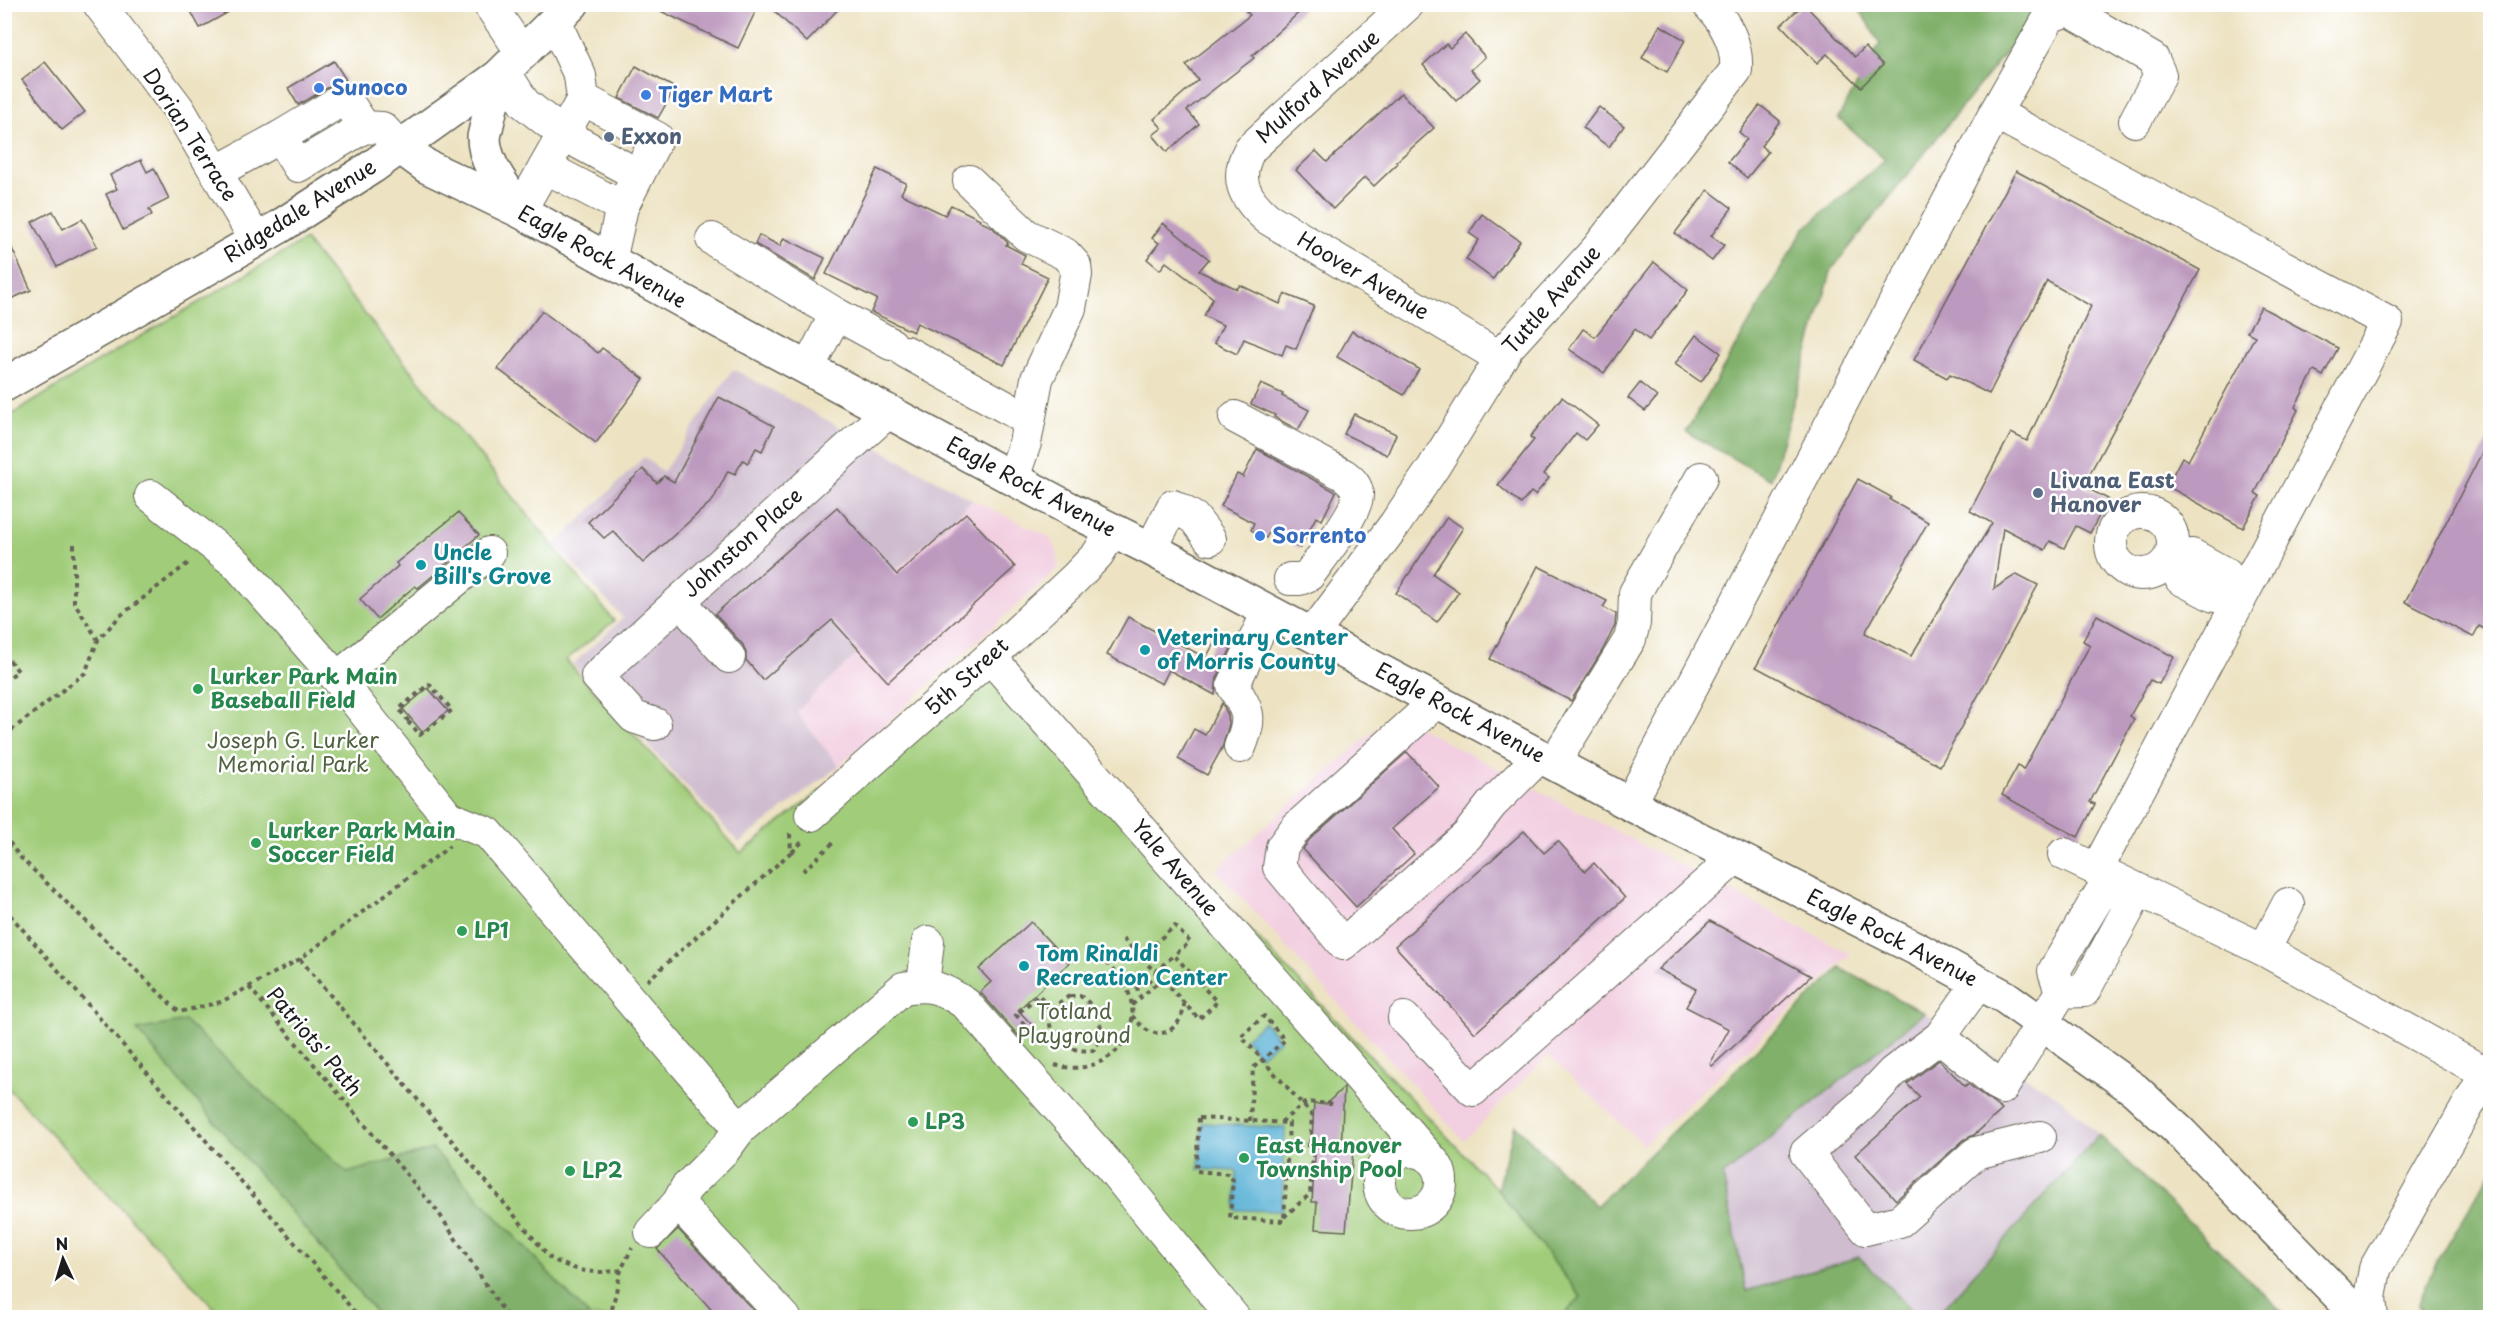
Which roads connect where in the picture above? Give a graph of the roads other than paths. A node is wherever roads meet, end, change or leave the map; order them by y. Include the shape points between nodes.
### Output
1 (99, 4) edge
2 (489, 4) edge
3 (1408, 4) edge
4 (1708, 4) edge
5 (563, 13) edge
6 (508, 67) junction
7 (583, 99) junction
8 (1995, 112) junction
9 (2134, 121) dead end
10 (364, 127) junction
11 (563, 135) junction
12 (280, 137) junction
13 (400, 147) junction
14 (298, 166) junction
15 (545, 167) junction
16 (216, 171) junction
17 (638, 175) junction
18 (1241, 177) joint
19 (969, 181) dead end
20 (320, 201) junction
21 (622, 207) junction
22 (520, 211) junction
23 (712, 239) dead end
24 (256, 240) junction
25 (610, 261) junction
26 (836, 314) junction
27 (1501, 358) junction
28 (808, 368) junction
29 (4, 385) edge
30 (889, 411) junction
31 (1235, 417) dead end
32 (1029, 420) junction
33 (1013, 478) junction
34 (1701, 478) dead end
35 (1357, 494) junction
36 (152, 496) dead end
37 (1112, 530) junction
38 (1210, 538) dead end
39 (1381, 543) junction
40 (1151, 549) junction
41 (489, 553) dead end
42 (2174, 559) dead end
43 (1290, 579) dead end
44 (2236, 593) junction
45 (680, 601) junction
46 (1268, 612) junction
47 (1312, 635) junction
48 (729, 657) dead end
49 (990, 657) junction
50 (337, 678) junction
51 (1437, 701) junction
52 (655, 724) dead end
53 (1240, 747) dead end
54 (1547, 760) junction
55 (1630, 804) junction
56 (811, 815) road end
57 (2064, 854) dead end
58 (1735, 858) junction
59 (2113, 880) junction
60 (2288, 904) dead end
61 (928, 942) dead end
62 (2264, 950) junction
63 (1979, 982) junction
64 (923, 984) junction
65 (1404, 1018) dead end
66 (2044, 1023) junction
67 (1940, 1037) junction
68 (2489, 1071) edge
69 (740, 1129) junction
70 (2040, 1137) dead end
71 (1431, 1160) junction
72 (678, 1203) junction
73 (651, 1232) road end
74 (785, 1317) edge
75 (1234, 1317) edge
76 (2361, 1317) edge
77 (2372, 1317) edge

1 - 16 street, Dorian Terrace via 178,108
2 - 6 street
3 - 18 street, Mulford Avenue via 1250,149 1242,162
4 - 27 street, Tuttle Avenue via 1734,41 1736,70 1598,249
5 - 6 main road, Ridgedale Avenue
5 - 7 street
6 - 11 street via 524,103
6 - 13 main road, Ridgedale Avenue
6 - 22 main road via 484,147
7 - 11 street
7 - 17 street via 657,138
8 - 9 street via 2050,16 2068,10 2153,59 2160,75
8 - 44 street via 2387,322
8 - 55 street
10 - 12 street via 345,98
10 - 13 street via 382,128
10 - 14 street
11 - 15 street
11 - 17 street
12 - 14 street
12 - 16 street
13 - 20 main road, Ridgedale Avenue
13 - 22 main road, Eagle Rock Avenue via 426,166
14 - 20 street
15 - 21 street
15 - 22 street
16 - 24 street, Dorian Terrace
17 - 21 street
18 - 27 street, Hoover Avenue via 1252,204 1267,218
19 - 32 street via 1026,235 1065,254 1075,265 1070,308 1037,379
20 - 24 main road, Ridgedale Avenue
21 - 25 street
22 - 25 main road, Eagle Rock Avenue
23 - 26 street
24 - 29 main road, Ridgedale Avenue
25 - 28 main road, Eagle Rock Avenue
26 - 28 street
26 - 32 street
27 - 39 street, Tuttle Avenue
28 - 30 main road, Eagle Rock Avenue
30 - 33 main road, Eagle Rock Avenue
30 - 45 street, Johnston Place
31 - 35 street via 1344,475
32 - 33 street
33 - 37 main road, Eagle Rock Avenue
34 - 54 street via 1635,593 1630,639
35 - 39 street
35 - 43 street via 1355,508 1309,575
36 - 50 street via 237,564
37 - 40 main road, Eagle Rock Avenue
37 - 49 street, 5th Street via 1098,554
38 - 40 street via 1194,518 1173,506
39 - 47 street, Tuttle Avenue
40 - 46 main road, Eagle Rock Avenue
41 - 50 street
42 - 44 street via 2192,555 2218,569 2226,574
44 - 59 street
45 - 48 street
45 - 52 street, Johnston Place via 597,676 634,717
46 - 47 main road, Eagle Rock Avenue
46 - 53 street via 1233,686 1248,713
47 - 51 main road, Eagle Rock Avenue
49 - 56 street, 5th Street
49 - 71 street, Yale Avenue
50 - 69 street via 398,733 448,817 488,833
51 - 54 main road, Eagle Rock Avenue
51 - 54 street via 1296,828 1282,847 1279,867 1343,944 1467,836 1491,805
54 - 55 main road, Eagle Rock Avenue
55 - 58 main road, Eagle Rock Avenue
57 - 59 street
58 - 63 main road, Eagle Rock Avenue
58 - 65 street via 1473,1090
59 - 62 street
59 - 66 street via 2129,908 2084,991 2061,992
60 - 62 street
61 - 64 street
62 - 68 street
63 - 66 main road, Eagle Rock Avenue
63 - 67 street
64 - 69 street via 903,988
64 - 75 street via 946,990 1017,1039 1113,1170
66 - 67 street via 2002,1088
66 - 76 main road, Eagle Rock Avenue via 2142,1097 2181,1133
67 - 70 street via 1893,1072 1862,1105 1806,1153 1866,1229 1900,1221 1976,1153
68 - 77 street via 2375,1269 2370,1298
69 - 72 street via 686,1188
71 - 71 street, Yale Avenue via 1441,1177 1438,1197 1423,1210 1403,1213 1386,1202 1378,1183 1392,1156 1412,1151
72 - 73 street
72 - 74 street

